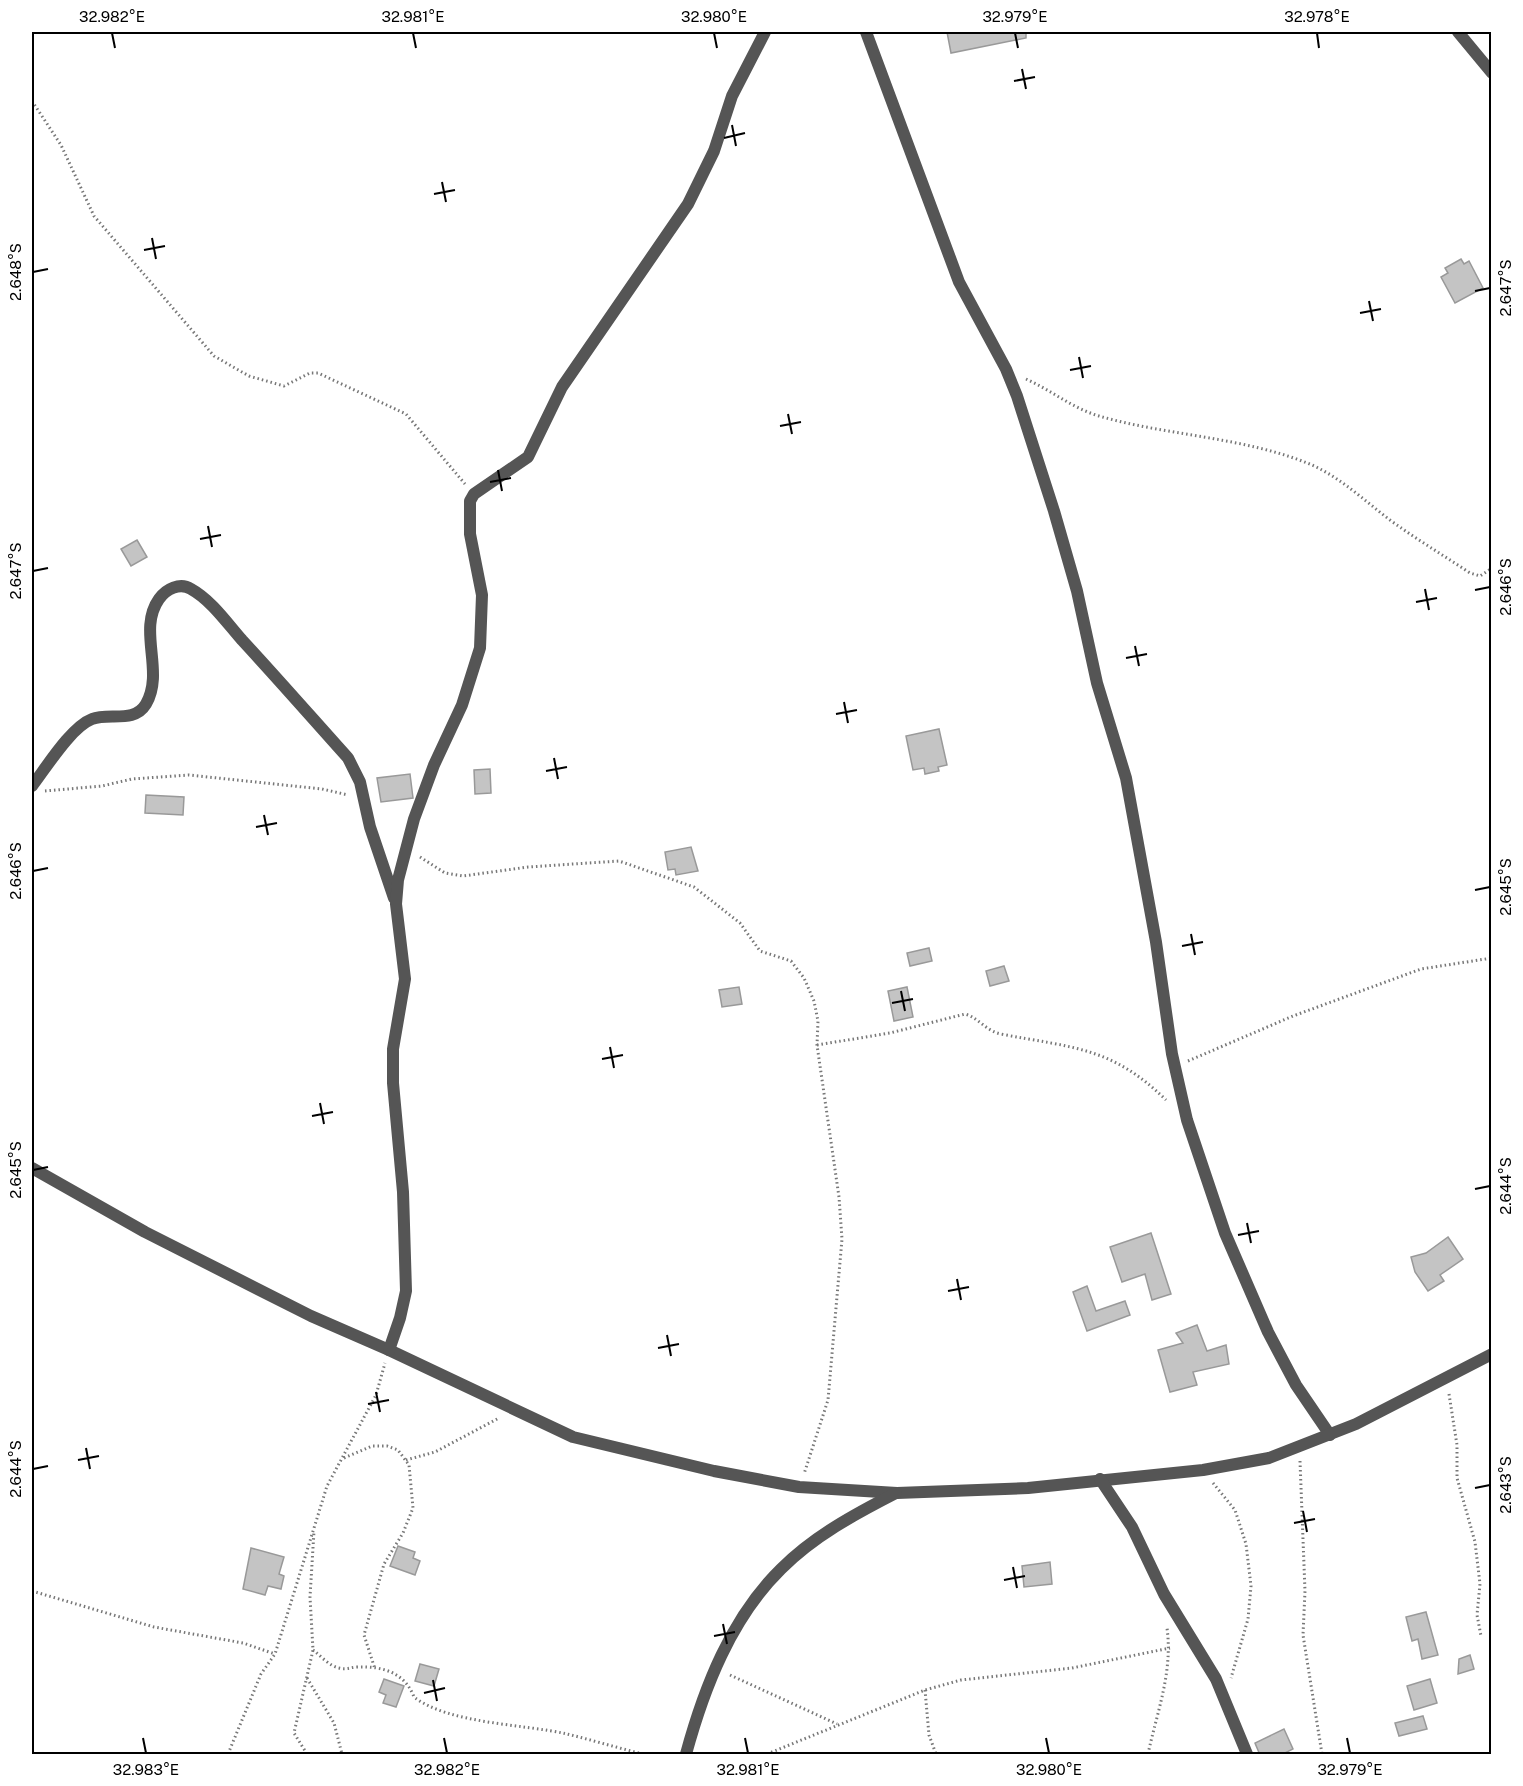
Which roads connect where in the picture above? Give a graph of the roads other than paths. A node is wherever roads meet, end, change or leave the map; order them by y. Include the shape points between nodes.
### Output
1 (765, 32) edge
2 (866, 32) edge
3 (1458, 32) edge
4 (1491, 73) edge
5 (37, 789) edge
6 (396, 904) junction
7 (32, 1168) edge
8 (389, 1350) junction
9 (1491, 1354) edge
10 (1330, 1435) junction
11 (1100, 1479) junction
12 (897, 1493) junction
13 (686, 1755) edge
14 (1247, 1755) edge

1 - 6 street via 732,96 714,151 688,204 562,387 528,457 474,494 470,501 470,534 482,596 480,648 407,847
2 - 10 street via 959,282 1006,369 1054,511 1097,683 1126,778 1174,1067 1187,1120 1225,1233 1268,1332 1296,1385
3 - 4 street
5 - 6 street via 81,725 103,717 130,716 146,705 155,670 152,618 159,599 178,586 189,587 348,758
6 - 8 street via 405,979 393,1049 393,1083 403,1192 406,1291
7 - 8 street via 145,1232 311,1316
8 - 12 street via 573,1437 799,1487
9 - 10 street
10 - 11 street via 1269,1458 1203,1470
11 - 12 street via 1028,1488
11 - 14 street via 1132,1527 1164,1594 1216,1679
12 - 13 street via 850,1517 781,1568 752,1602 714,1667

